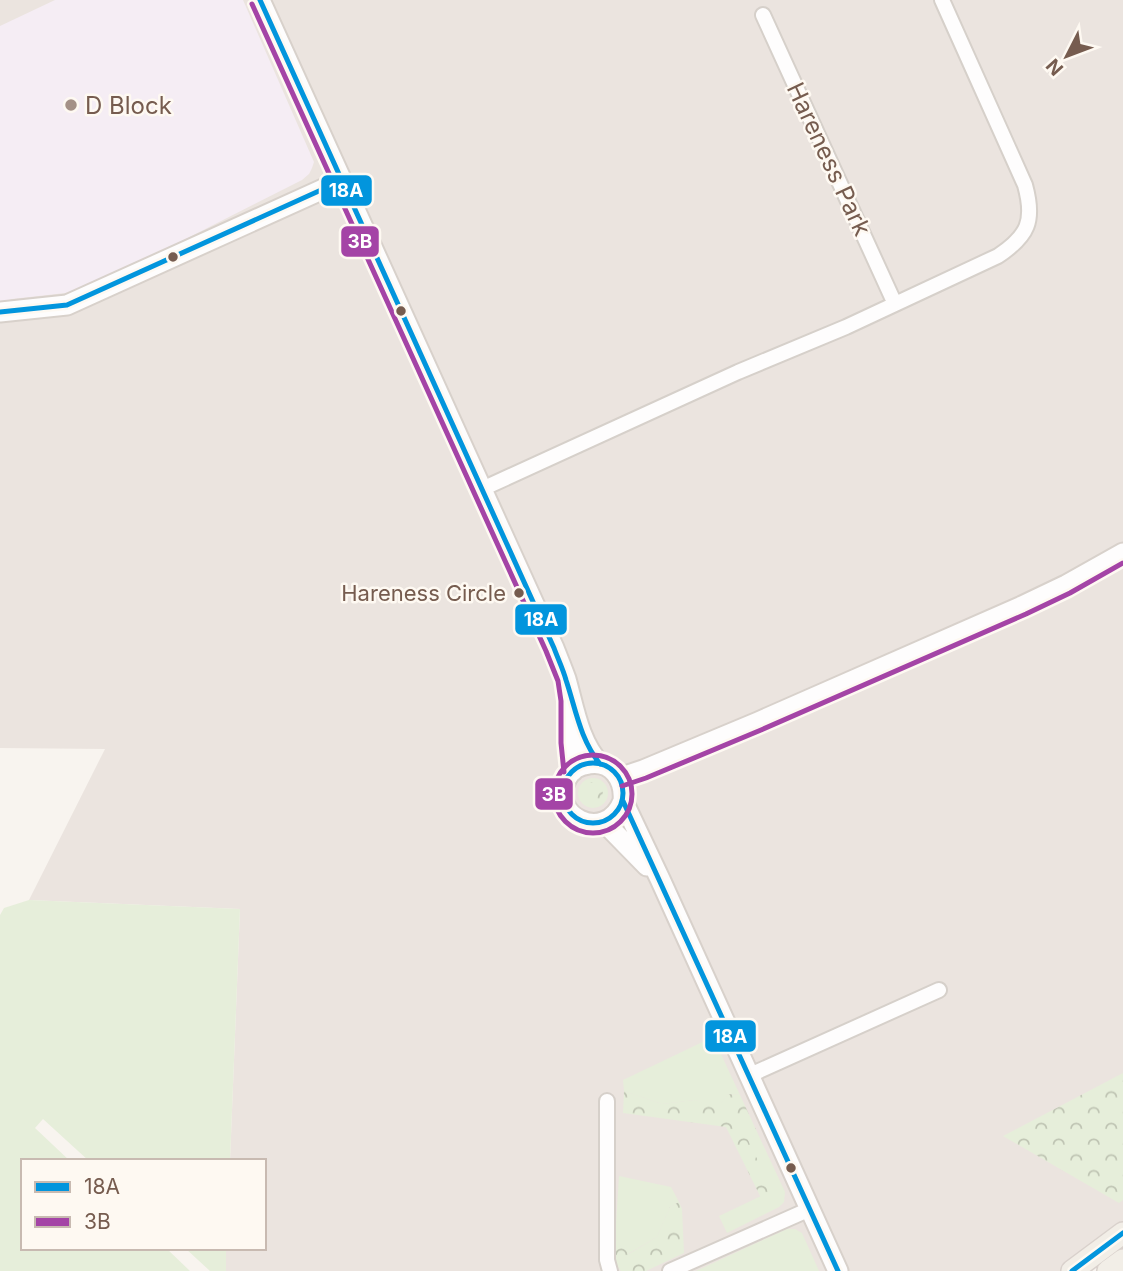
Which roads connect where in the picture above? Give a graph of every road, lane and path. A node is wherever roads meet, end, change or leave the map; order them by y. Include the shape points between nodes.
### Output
1 (260, 0) edge
2 (942, 0) edge
3 (763, 15) dead end
4 (341, 181) junction
5 (895, 304) junction
6 (0, 312) edge
7 (482, 489) junction
8 (1123, 553) edge
9 (570, 700) junction
10 (600, 764) junction
11 (573, 771) junction
12 (619, 778) junction
13 (623, 801) junction
14 (604, 822) junction
15 (660, 879) junction
16 (939, 990) dead end
17 (748, 1076) junction
18 (607, 1101) dead end
19 (810, 1209) junction
20 (1123, 1233) edge
21 (1123, 1260) edge
22 (610, 1271) edge
23 (670, 1271) edge
24 (838, 1271) edge
25 (1072, 1271) edge
26 (1108, 1271) edge

1 - 4 main road
2 - 5 street via 1025,185 1027,227 1014,245 998,256
3 - 5 street, Hareness Park
4 - 6 main road via 67,305
4 - 7 main road
5 - 7 street
7 - 9 main road via 554,648
8 - 12 main road via 1022,606
9 - 10 main road via 590,753
9 - 11 main road
10 - 11 main road via 586,764
10 - 12 main road
11 - 14 main road via 564,787 566,808 582,822
12 - 13 main road
13 - 14 main road via 616,814
13 - 15 main road
14 - 15 main road
15 - 17 main road
16 - 17 street
17 - 19 main road
18 - 22 street
19 - 23 street
19 - 24 main road
20 - 25 main road
21 - 26 main road

